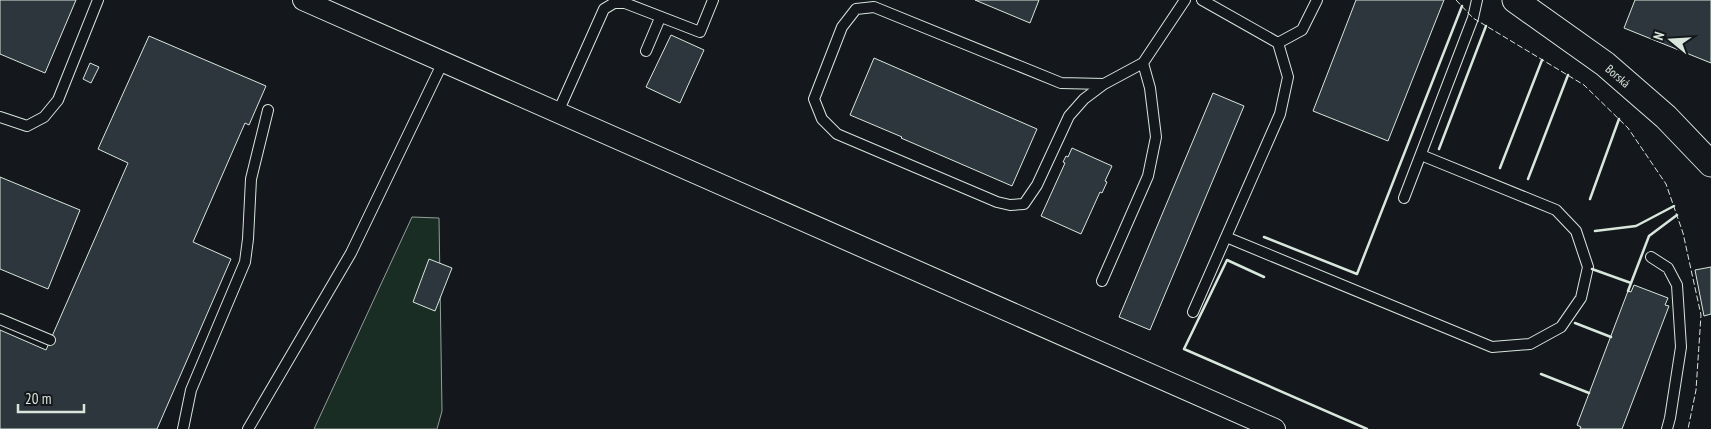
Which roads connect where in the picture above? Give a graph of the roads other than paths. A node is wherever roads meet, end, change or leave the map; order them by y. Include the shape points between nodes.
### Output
1 (98, 0) edge
2 (302, 0) edge
3 (713, 0) edge
4 (1184, 0) edge
5 (1202, 0) edge
6 (1317, 0) edge
7 (1477, 0) edge
8 (1515, 0) edge
9 (660, 18) junction
10 (1278, 43) junction
11 (646, 51) dead end
12 (443, 62) junction
13 (1143, 63) junction
14 (1104, 84) junction
15 (268, 110) dead end
16 (558, 112) junction
17 (0, 117) edge
18 (1421, 155) junction
19 (1711, 164) edge
20 (1404, 198) dead end
21 (1226, 237) junction
22 (1651, 257) dead end
23 (1102, 281) dead end
24 (1193, 312) dead end
25 (0, 318) edge
26 (50, 340) dead end
27 (183, 429) edge
28 (248, 429) edge
29 (1275, 429) edge
30 (1667, 429) edge

1 - 17 lane via 58,100 44,117 27,126
2 - 12 street
3 - 9 lane via 700,32
4 - 13 lane
5 - 10 lane
6 - 10 lane via 1302,30
7 - 18 lane
8 - 19 street, Borská via 1605,64 1666,117
9 - 11 lane
9 - 16 lane via 624,3 614,3 604,9
10 - 21 lane via 1288,77 1280,114
12 - 16 street
12 - 28 lane via 351,253
13 - 14 lane
13 - 23 lane via 1150,88 1156,137 1148,176
14 - 14 lane via 1061,83 874,7 856,9 842,27 814,99 822,119 837,134 1010,205 1024,204 1037,185 1069,116
15 - 27 lane via 251,179 245,262 191,390
16 - 29 street
18 - 20 lane
18 - 21 lane via 1556,210 1576,231 1588,267 1581,298 1562,327 1530,344 1492,347
21 - 24 lane
22 - 30 lane via 1668,268 1677,285 1681,347
25 - 26 lane

